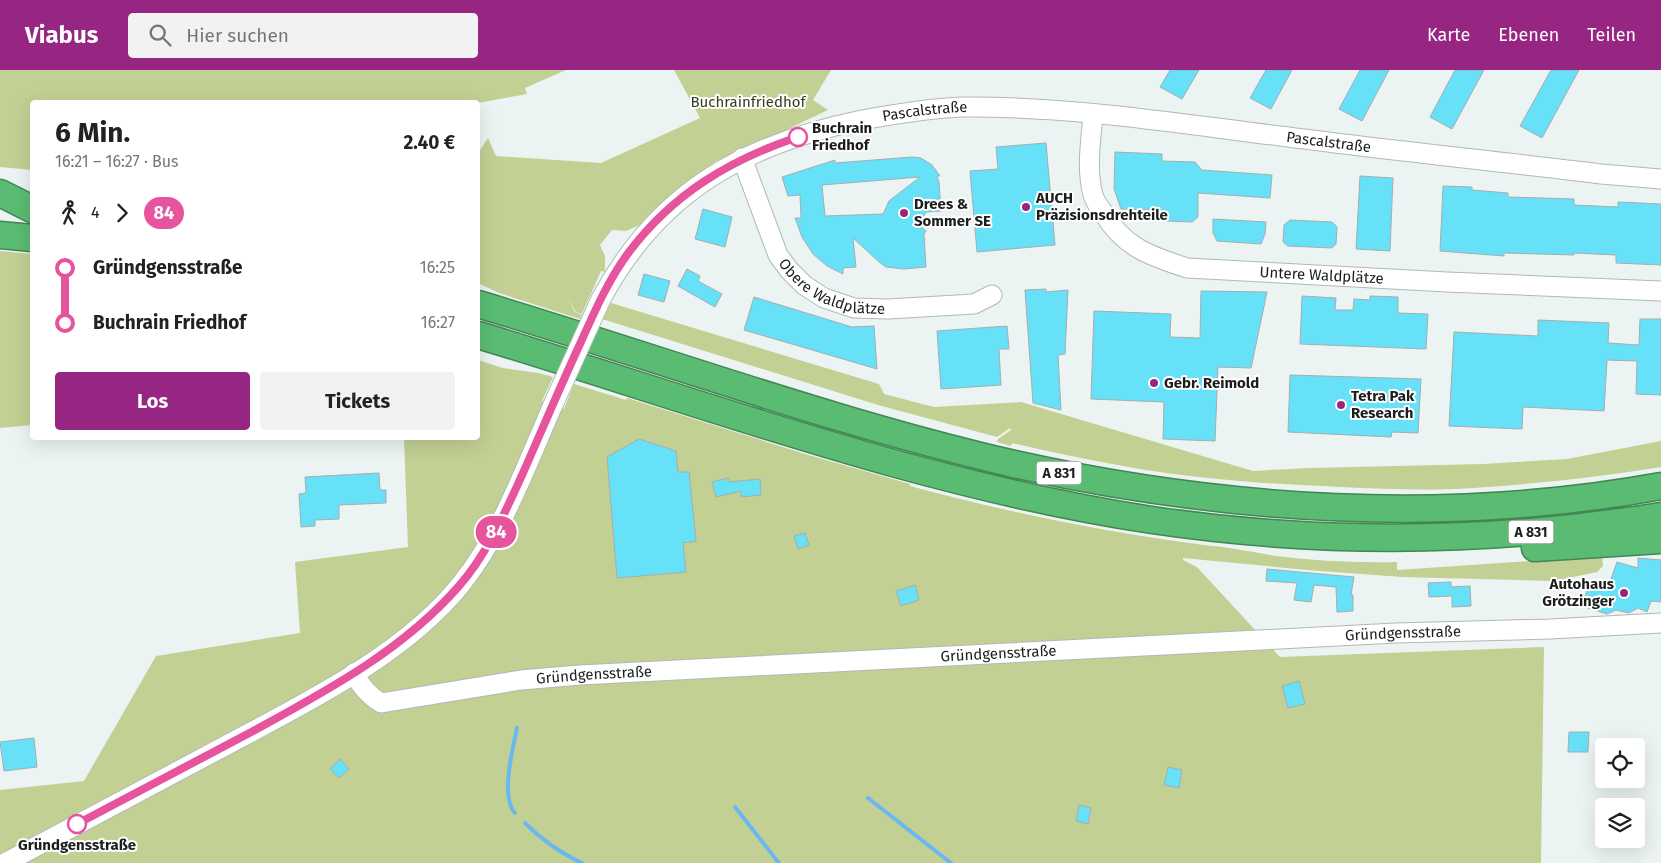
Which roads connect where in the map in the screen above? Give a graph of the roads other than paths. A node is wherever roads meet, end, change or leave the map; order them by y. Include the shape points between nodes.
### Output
1 (1093, 114) junction
2 (742, 158) junction
3 (1661, 179) edge
4 (0, 193) edge
5 (0, 206) edge
6 (30, 208) edge
7 (30, 209) edge
8 (0, 234) edge
9 (30, 238) edge
10 (1661, 291) edge
11 (992, 295) dead end
12 (480, 305) edge
13 (480, 336) edge
14 (1661, 486) edge
15 (1661, 516) edge
16 (1401, 538) junction
17 (1661, 540) edge
18 (1661, 623) edge
19 (354, 673) junction
20 (5, 863) edge

1 - 2 street, Pascalstraße via 1023,108 934,109 844,124
1 - 3 street, Pascalstraße
1 - 10 street, Untere Waldplätze via 1090,166 1093,196 1125,241 1158,259 1187,268
2 - 11 street, Obere Waldplätze via 778,255 804,285 824,298 854,308 888,309 974,304
2 - 19 street, Pascalstraße, bridge via 699,184 674,204 629,253 601,299 498,528 462,583 433,614 392,649
4 - 6 highway
5 - 7 highway
8 - 9 highway
12 - 14 highway, A 831 via 916,439 1014,464 1113,484 1297,506 1398,509 1556,501
13 - 16 highway, A 831 via 866,456 1008,492 1116,514 1225,530
15 - 16 highway, A 831 via 1518,534
16 - 17 highway via 1456,552
18 - 19 street, Gründgensstraße via 1396,633 580,675 521,680 381,703 360,685
19 - 20 street, Pascalstraße via 287,713

